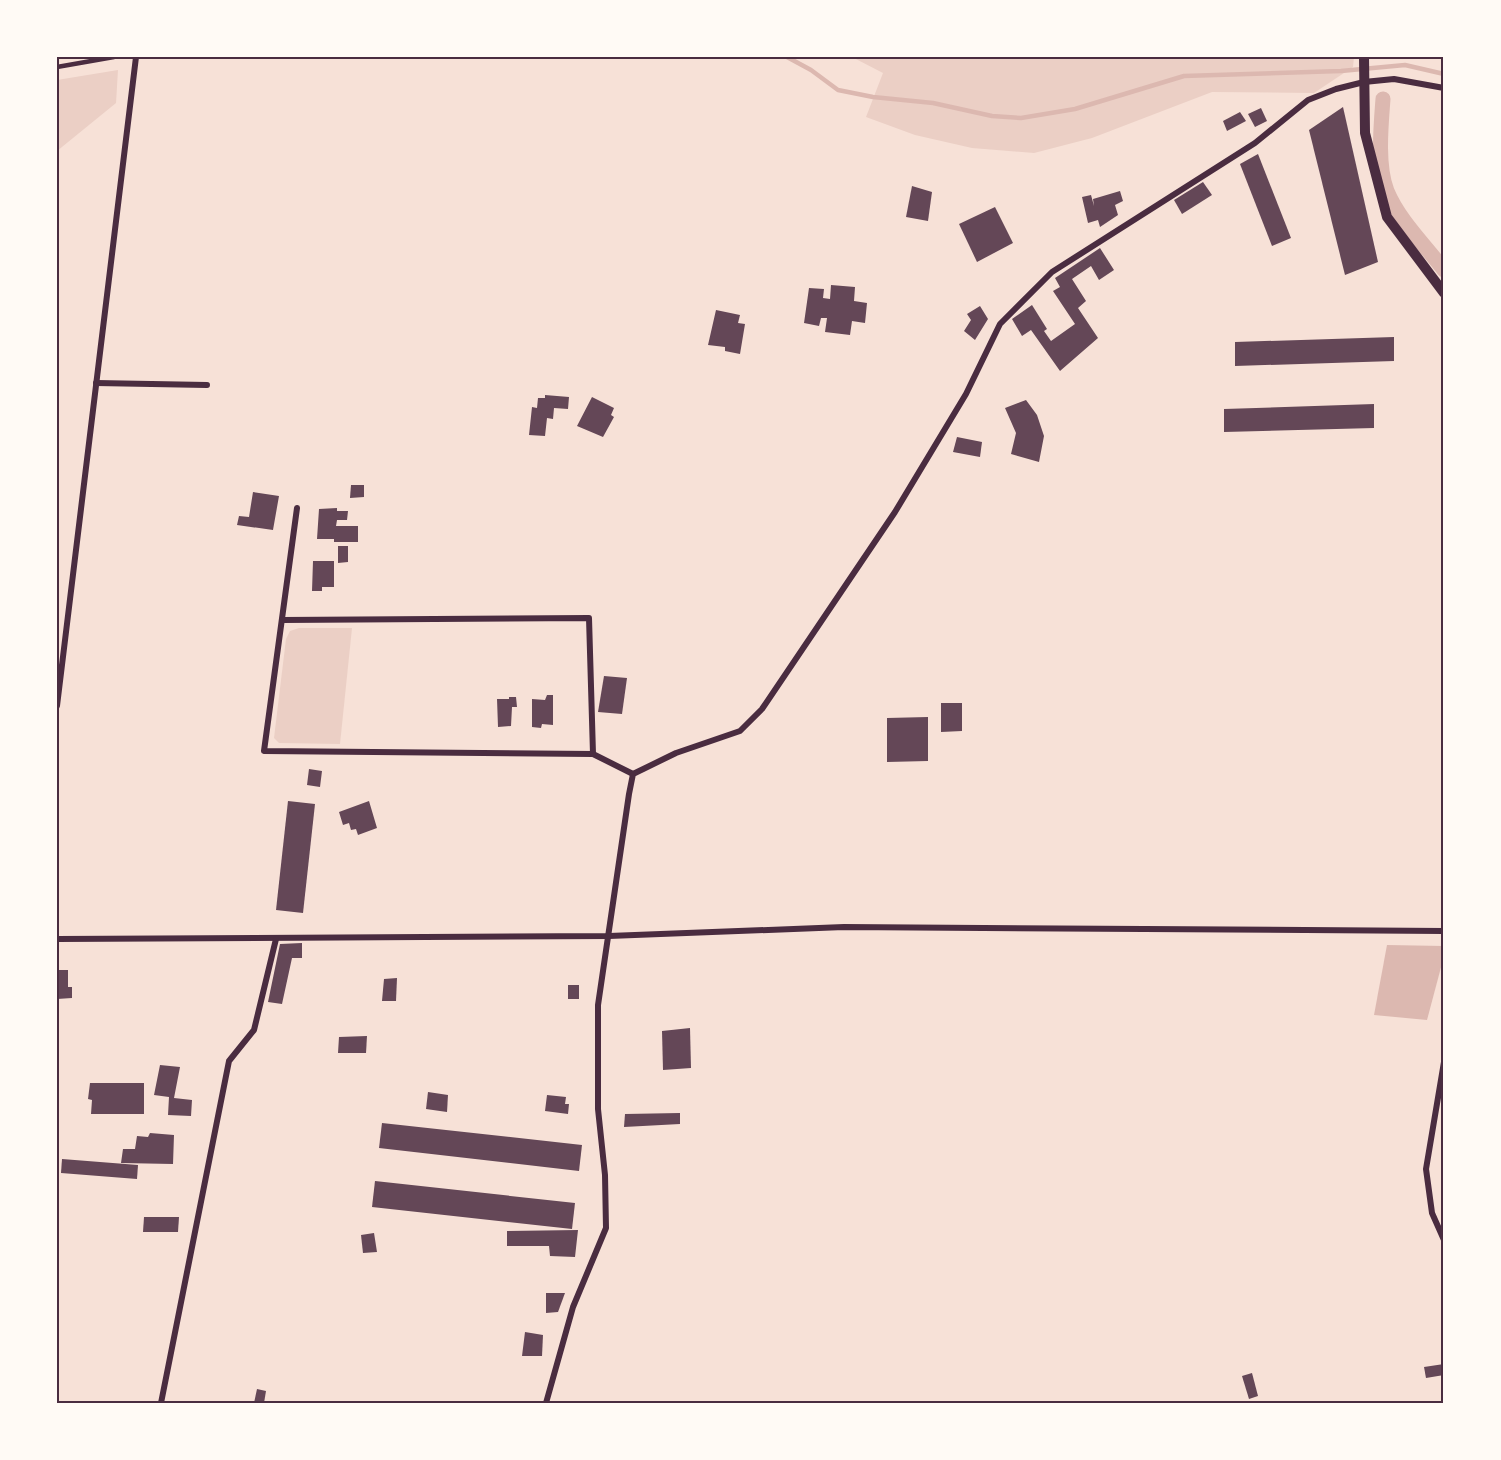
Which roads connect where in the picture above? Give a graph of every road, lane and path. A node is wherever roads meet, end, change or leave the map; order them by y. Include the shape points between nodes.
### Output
1 (114, 57) edge
2 (136, 57) edge
3 (1364, 58) edge
4 (57, 67) edge
5 (1367, 78) junction
6 (1444, 88) edge
7 (1444, 293) edge
8 (96, 382) junction
9 (207, 385) dead end
10 (297, 508) dead end
11 (282, 620) junction
12 (57, 706) edge
13 (593, 754) junction
14 (633, 774) junction
15 (1444, 931) edge
16 (609, 936) junction
17 (57, 939) edge
18 (276, 939) junction
19 (1444, 1062) edge
20 (1444, 1240) edge
21 (161, 1403) edge
22 (546, 1403) edge

1 - 4 lane
2 - 8 street
3 - 5 street
5 - 6 street
5 - 7 street via 1365,133 1387,217
5 - 14 street via 1308,100 1255,143 1052,272 1022,300 1000,324 966,394 895,512 762,709 740,731 676,753
8 - 9 street
8 - 12 street
10 - 11 street
11 - 13 street via 589,618
11 - 13 street via 264,752
13 - 14 street
14 - 16 street
15 - 16 street via 844,927
16 - 18 street
16 - 22 street via 598,1005 598,1109 606,1228 573,1307
17 - 18 street
18 - 21 street via 255,1030 229,1061
19 - 20 street via 1426,1169 1432,1213

